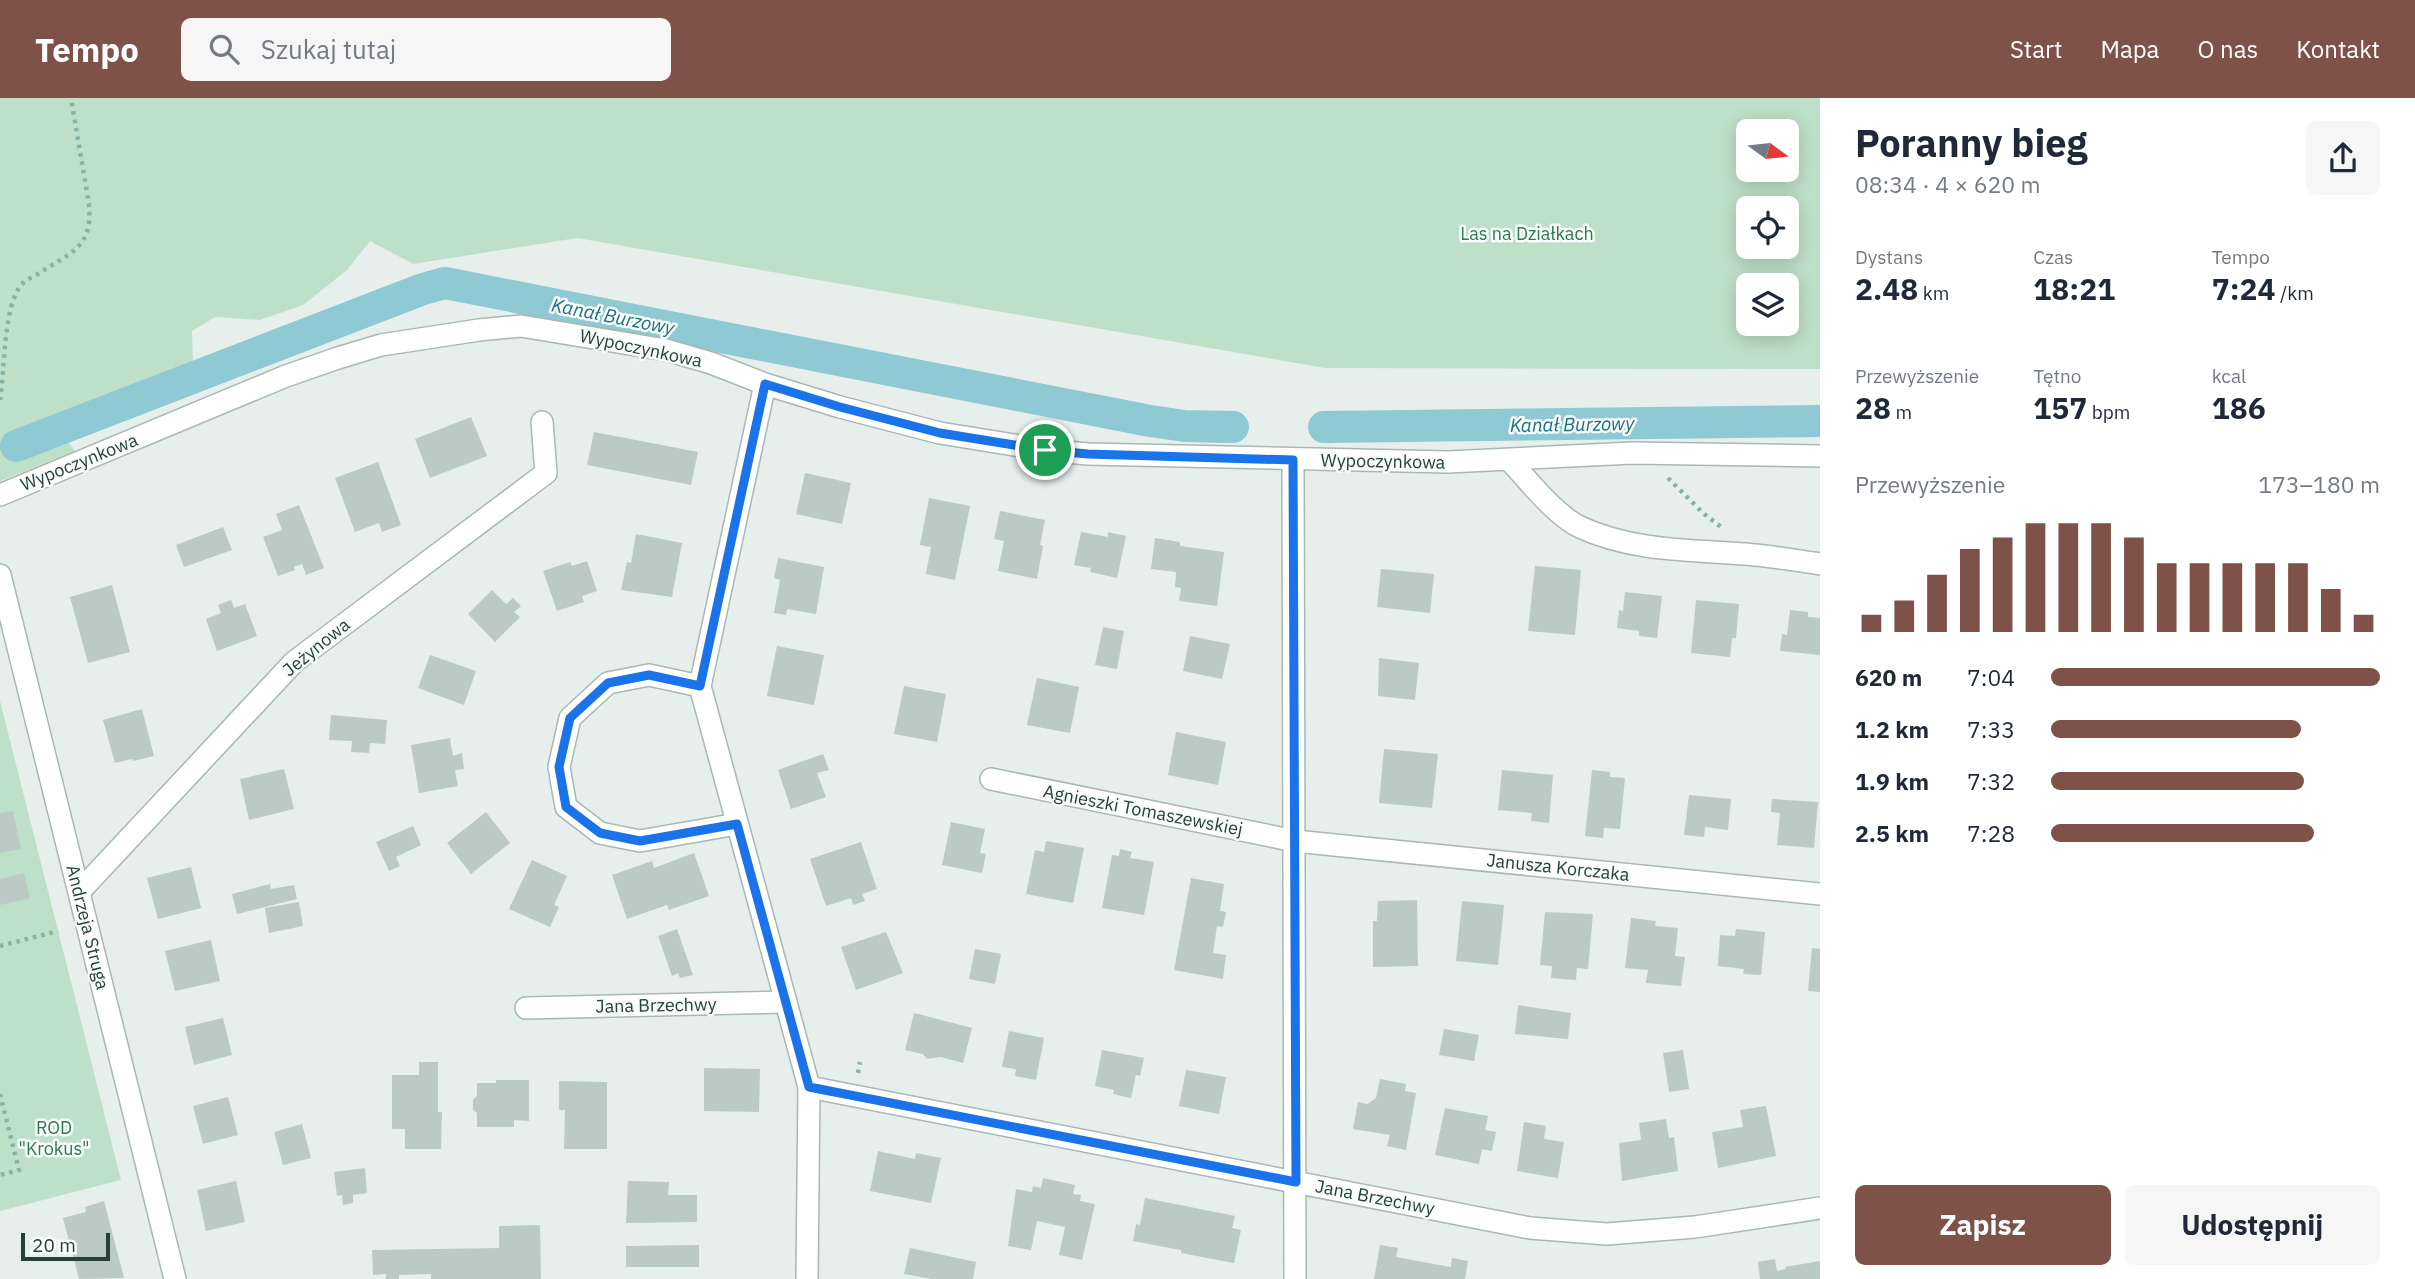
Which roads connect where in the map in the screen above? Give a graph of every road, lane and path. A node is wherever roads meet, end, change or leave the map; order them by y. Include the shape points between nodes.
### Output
1 (71, 98) edge
2 (765, 384) junction
3 (0, 400) edge
4 (542, 422) dead end
5 (1820, 456) edge
6 (1293, 460) junction
7 (1510, 461) junction
8 (1666, 475) dead end
9 (0, 495) edge
10 (1725, 530) dead end
11 (1820, 564) edge
12 (0, 575) edge
13 (700, 686) junction
14 (992, 779) dead end
15 (737, 824) junction
16 (1295, 841) junction
17 (80, 891) junction
18 (1820, 894) edge
19 (58, 931) dead end
20 (0, 946) edge
21 (786, 1002) junction
22 (526, 1008) dead end
23 (809, 1087) junction
24 (0, 1094) edge
25 (0, 1175) edge
26 (1296, 1182) junction
27 (1820, 1208) edge
28 (175, 1279) edge
29 (807, 1279) edge
30 (1295, 1279) edge

1 - 3 path via 89,204 87,233 81,246 22,284 11,307
2 - 6 street, Wypoczynkowa via 940,433 1045,450
2 - 9 street, Wypoczynkowa via 654,348 521,326 479,330 381,345 338,358
2 - 13 street
4 - 17 street, Jeżynowa via 546,473 293,662
5 - 7 street, Wypoczynkowa via 1632,453
6 - 7 street, Wypoczynkowa
6 - 16 street
7 - 11 street via 1545,500 1578,527 1624,542
8 - 10 path
12 - 17 street, Andrzeja Struga
13 - 15 street
13 - 15 street via 649,675 608,683 570,718 559,767 566,807 600,833 640,841
14 - 16 street, Agnieszki Tomaszewskiej
15 - 21 street
16 - 18 street, Janusza Korczaka
16 - 26 street
17 - 28 street, Andrzeja Struga
19 - 20 path
21 - 22 street, Jana Brzechwy
21 - 23 street
23 - 26 street, Jana Brzechwy
23 - 29 street
24 - 25 path via 19,1170
26 - 27 street, Jana Brzechwy via 1530,1227 1606,1234 1695,1227
26 - 30 street

